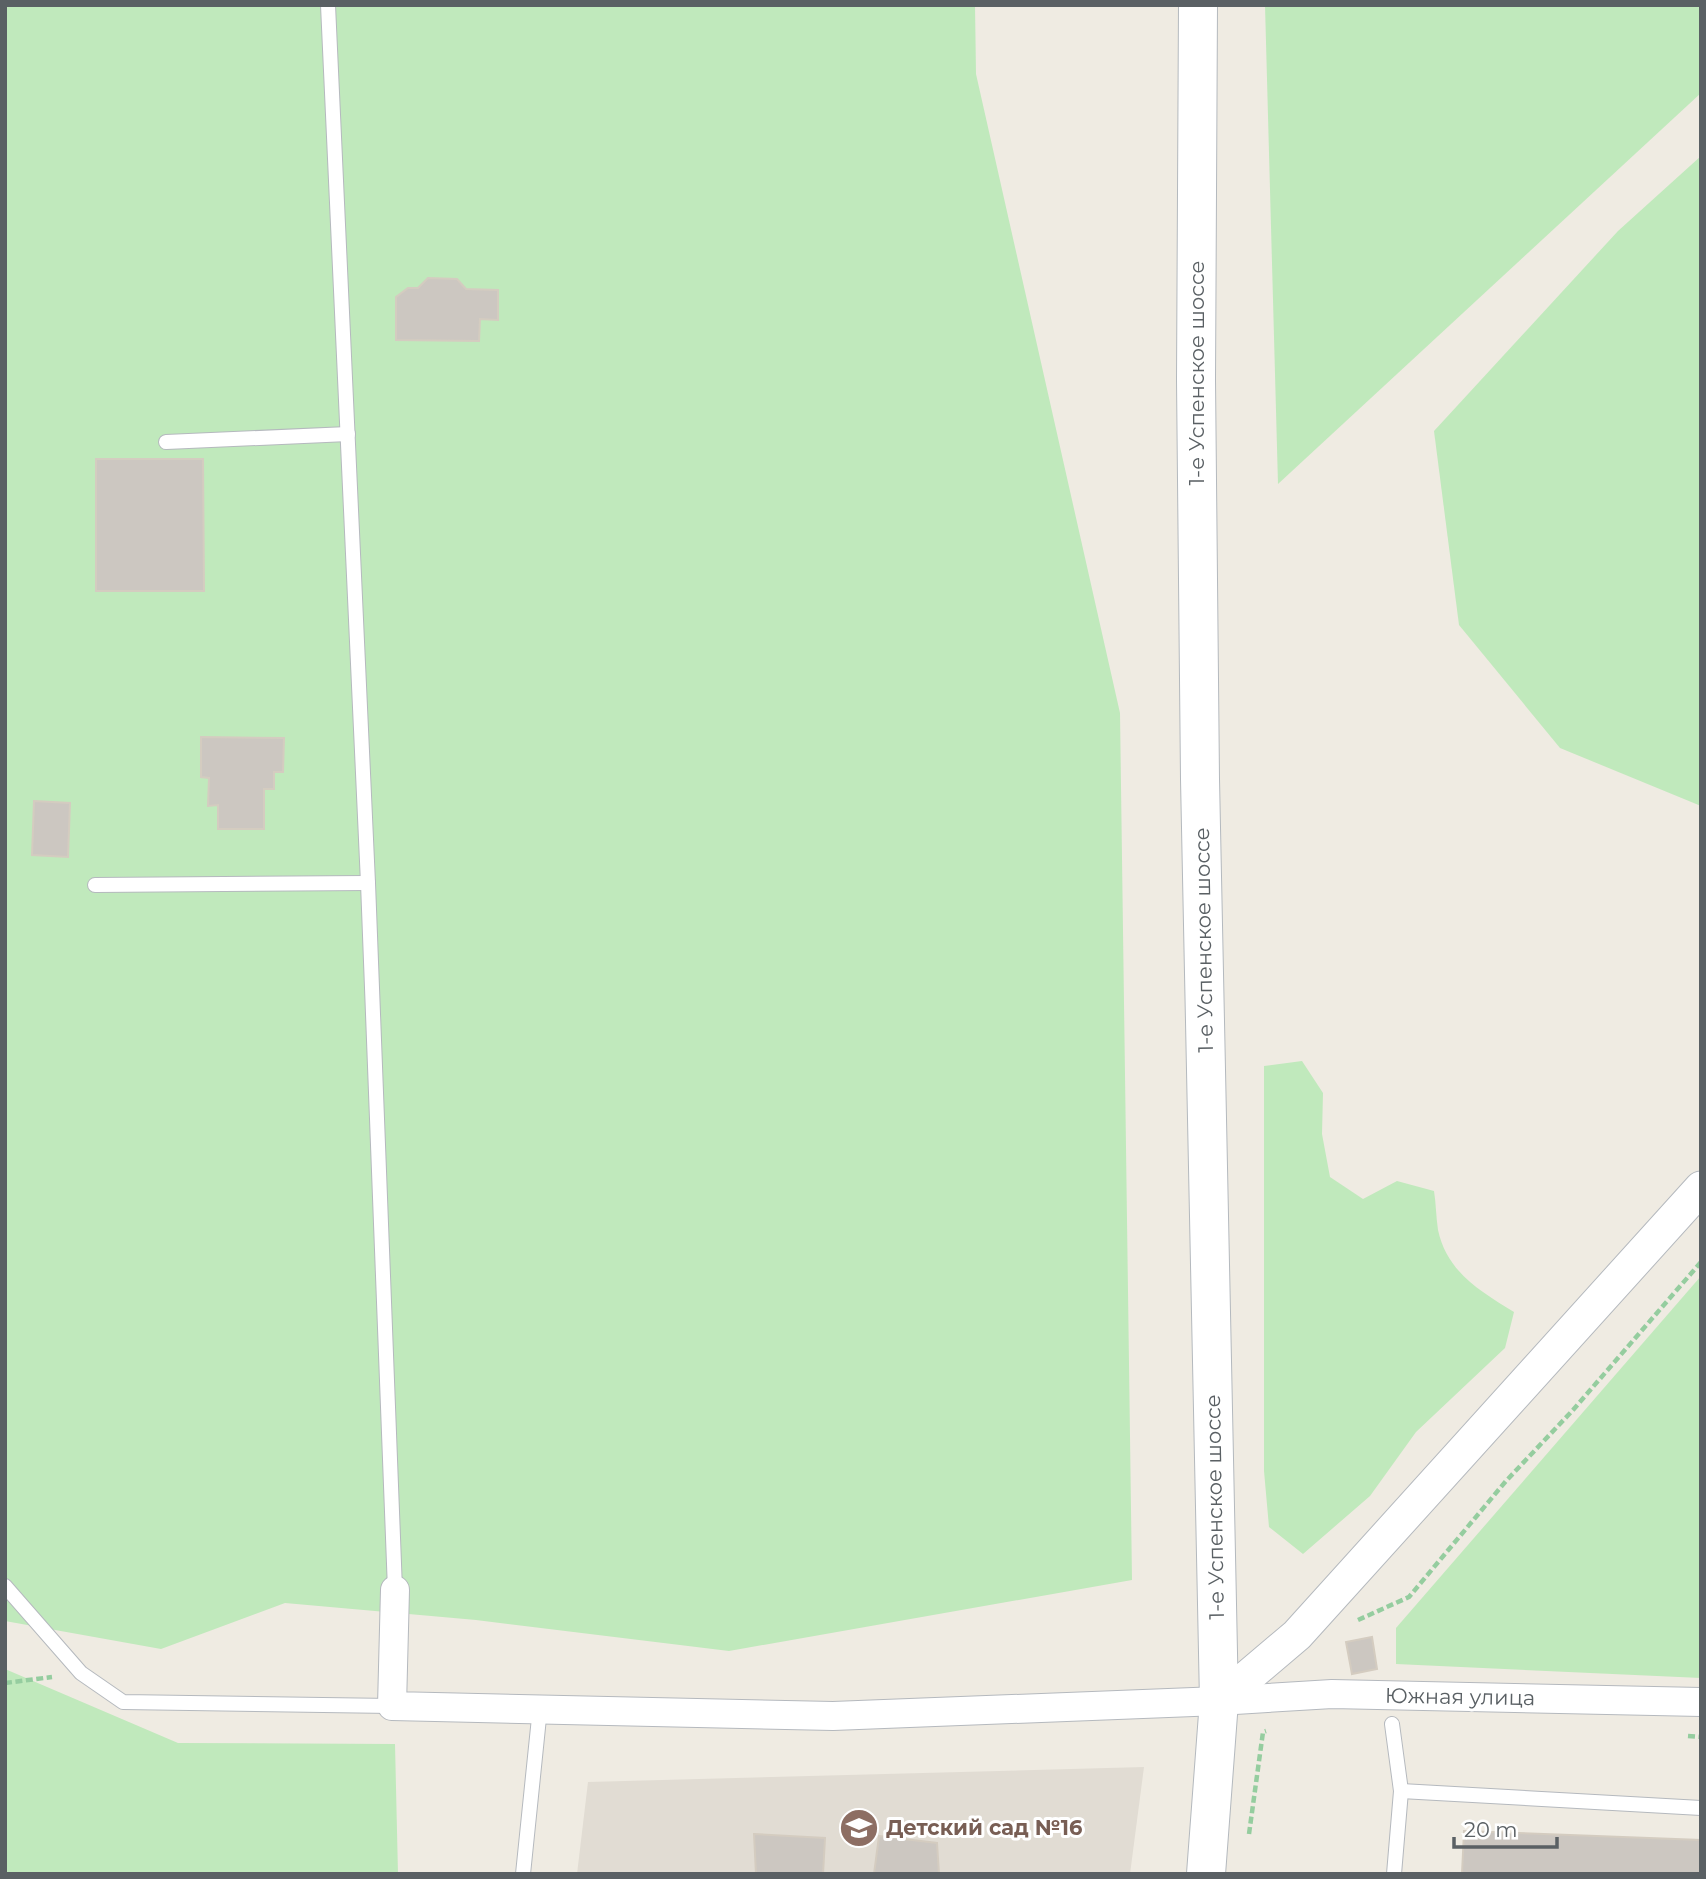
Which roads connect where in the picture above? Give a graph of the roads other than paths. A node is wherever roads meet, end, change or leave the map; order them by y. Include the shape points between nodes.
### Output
1 (328, 5) edge
2 (1198, 5) edge
3 (348, 435) junction
4 (166, 442) dead end
5 (368, 883) junction
6 (95, 885) dead end
7 (1701, 1188) edge
8 (5, 1586) edge
9 (395, 1590) joint
10 (1219, 1701) junction
11 (1701, 1702) edge
12 (392, 1706) junction
13 (540, 1707) junction
14 (1392, 1724) dead end
15 (1401, 1791) junction
16 (1701, 1808) edge
17 (523, 1874) edge
18 (1206, 1874) edge
19 (1394, 1874) edge

1 - 3 lane
2 - 10 main road, 1-е Успенское шоссе via 1199,724
3 - 4 lane
3 - 5 lane
5 - 6 lane
5 - 9 lane
7 - 10 street via 1297,1635
8 - 12 lane via 81,1673 123,1702
9 - 12 street
10 - 11 street, Южная улица via 1332,1694
10 - 13 street, Южная улица via 833,1716
10 - 18 main road, 1-е Успенское шоссе
12 - 13 street, Южная улица
13 - 17 lane
14 - 15 lane
15 - 16 lane
15 - 19 lane

